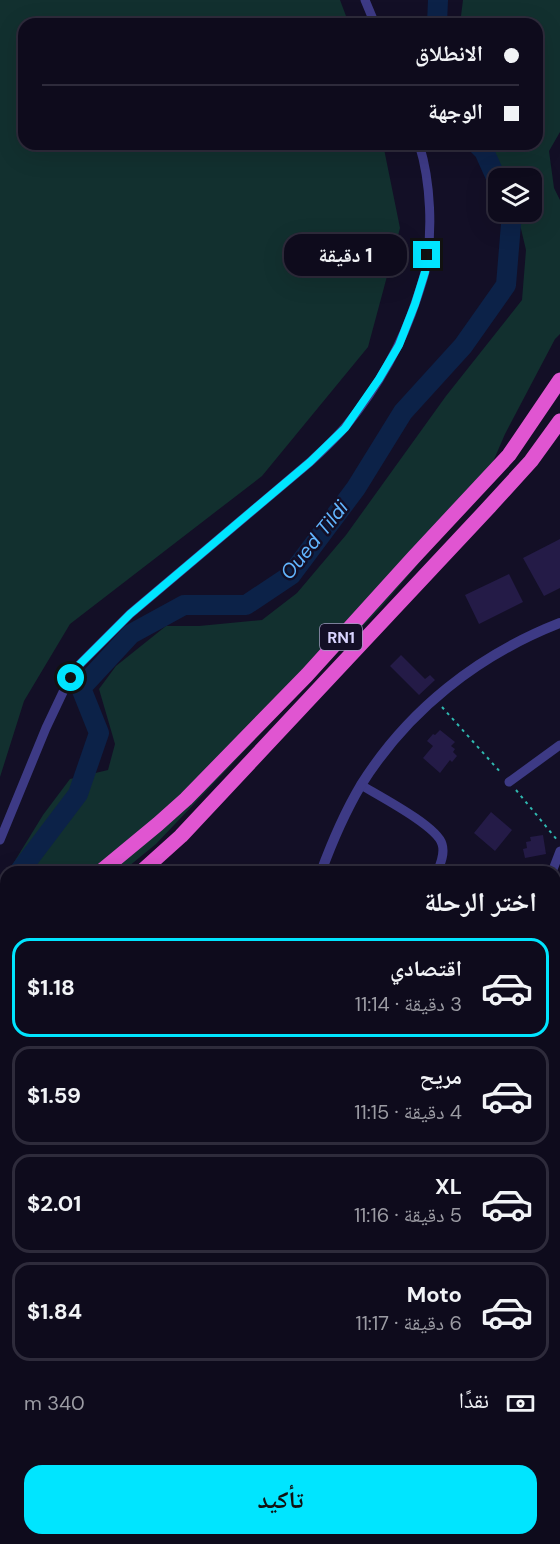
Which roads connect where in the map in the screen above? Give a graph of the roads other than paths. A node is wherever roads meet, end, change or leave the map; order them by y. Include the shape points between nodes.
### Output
1 (366, 0) edge
2 (373, 18) edge
3 (420, 150) edge
4 (560, 380) edge
5 (560, 421) edge
6 (560, 623) edge
7 (560, 745) edge
8 (509, 782) road end
9 (361, 785) junction
10 (0, 840) edge
11 (560, 851) edge
12 (107, 866) edge
13 (148, 866) edge
14 (323, 866) edge
15 (439, 866) edge
16 (554, 866) edge

1 - 2 street
3 - 10 street via 428,184 425,272 399,345 379,379 357,412 310,462 130,614 78,666 46,728
4 - 12 highway, RN1 via 509,454 307,675 186,798
5 - 13 highway, RN1 via 531,461 490,506 181,836
6 - 9 street via 496,653 434,698 390,745
7 - 8 street
9 - 14 street
9 - 15 street via 439,836 443,846
11 - 16 street

